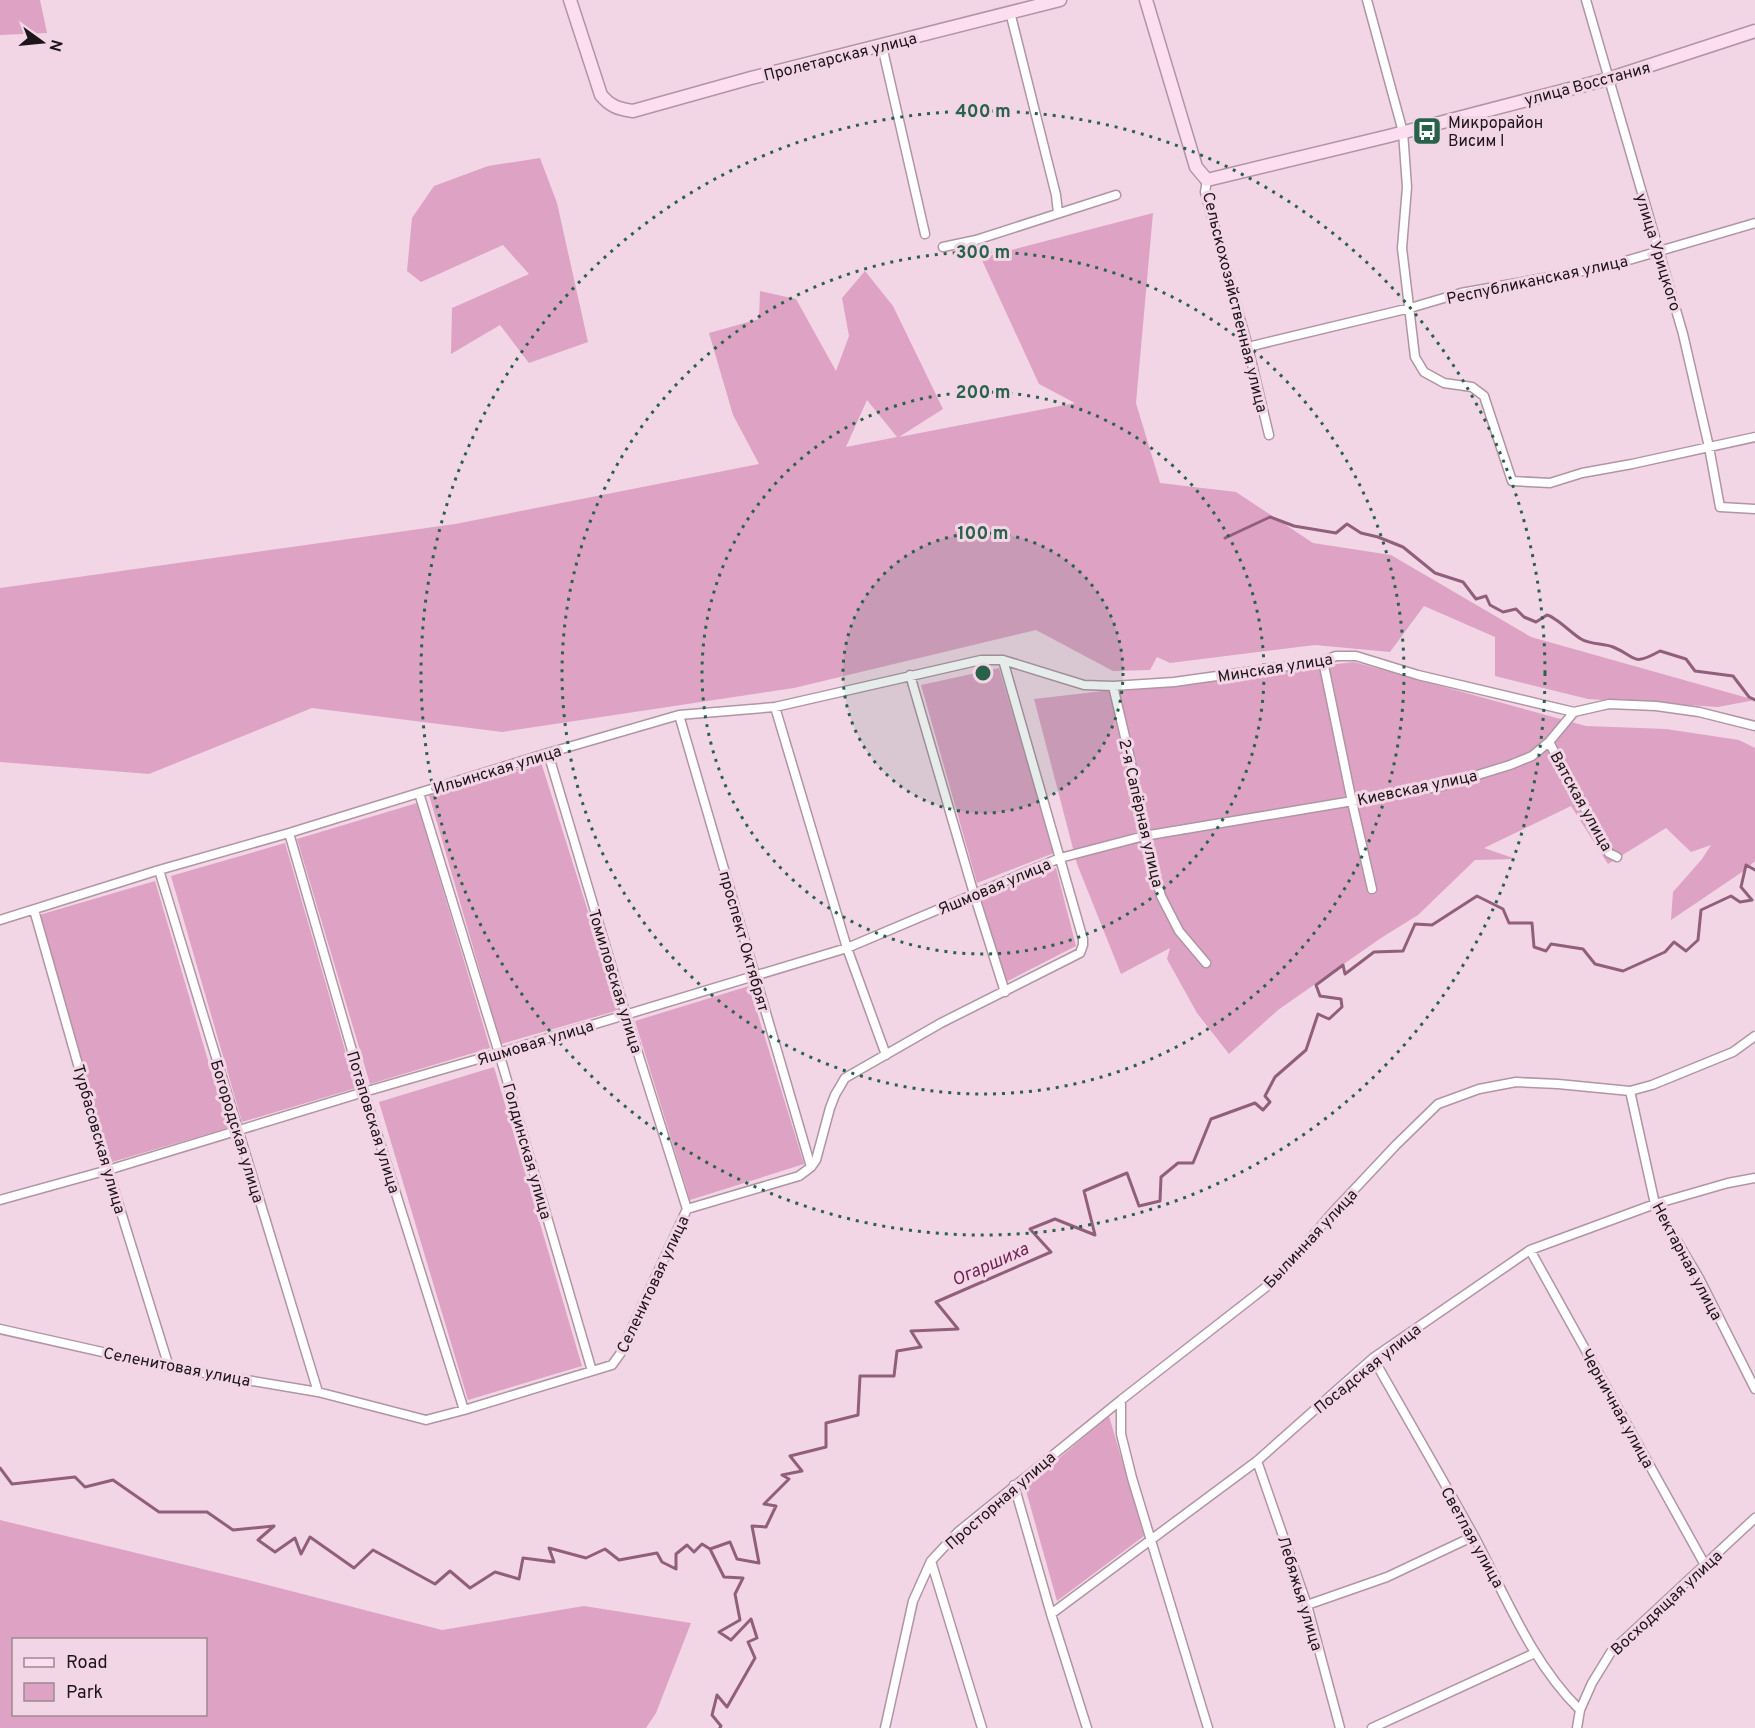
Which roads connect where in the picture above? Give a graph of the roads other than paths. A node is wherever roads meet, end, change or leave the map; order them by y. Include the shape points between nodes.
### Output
1 (570, 0) edge
2 (1060, 0) edge
3 (1146, 0) edge
4 (1367, 0) edge
5 (1586, 0) edge
6 (1010, 12) junction
7 (1755, 31) edge
8 (882, 46) junction
9 (1608, 79) junction
10 (1403, 132) junction
11 (1207, 180) junction
12 (1116, 195) dead end
13 (1058, 213) junction
14 (1755, 224) edge
15 (925, 234) dead end
16 (943, 247) dead end
17 (1659, 251) junction
18 (1410, 308) junction
19 (1248, 347) junction
20 (1269, 435) dead end
21 (1755, 437) edge
22 (1709, 447) junction
23 (1755, 509) edge
24 (1003, 660) junction
25 (1323, 661) junction
26 (910, 675) junction
27 (1113, 686) junction
28 (775, 707) junction
29 (1574, 712) junction
30 (679, 715) junction
31 (1755, 726) edge
32 (1549, 742) junction
33 (548, 753) junction
34 (419, 793) junction
35 (1352, 802) junction
36 (289, 833) junction
37 (1144, 836) junction
38 (1617, 857) dead end
39 (1060, 858) junction
40 (159, 870) junction
41 (1372, 889) dead end
42 (974, 894) junction
43 (33, 910) junction
44 (0, 920) edge
45 (848, 948) junction
46 (1206, 963) dead end
47 (755, 976) junction
48 (1005, 992) junction
49 (626, 1015) junction
50 (1755, 1036) edge
51 (499, 1053) junction
52 (886, 1055) junction
53 (1630, 1091) junction
54 (364, 1092) junction
55 (238, 1131) junction
56 (811, 1167) junction
57 (108, 1170) junction
58 (1755, 1178) edge
59 (0, 1200) edge
60 (1655, 1204) junction
61 (687, 1209) junction
62 (1530, 1250) junction
63 (0, 1329) edge
64 (1373, 1358) junction
65 (170, 1366) junction
66 (592, 1371) junction
67 (1755, 1389) edge
68 (318, 1392) junction
69 (1121, 1400) junction
70 (464, 1410) junction
71 (1257, 1461) junction
72 (1014, 1485) junction
73 (1755, 1518) edge
74 (1474, 1536) junction
75 (1150, 1540) junction
76 (932, 1561) junction
77 (1705, 1565) junction
78 (1307, 1605) junction
79 (1051, 1614) junction
80 (1535, 1653) junction
81 (1580, 1710) junction
82 (885, 1728) edge
83 (982, 1728) edge
84 (1087, 1728) edge
85 (1208, 1728) edge
86 (1340, 1728) edge
87 (1372, 1728) edge
88 (1577, 1728) edge

1 - 8 street, Пролетарская улица via 601,95 608,104 633,111
2 - 6 street, Пролетарская улица
3 - 11 street, Сельскохозяйственная улица via 1196,167
4 - 10 street
5 - 9 street, улица Урицкого
6 - 8 street, Пролетарская улица
6 - 13 street
7 - 9 street, улица Восстания
8 - 15 street
9 - 10 street, улица Восстания
9 - 17 street, улица Урицкого
10 - 11 street, улица Восстания
10 - 18 street via 1407,187 1402,248
11 - 19 street, Сельскохозяйственная улица via 1205,192
12 - 13 street
13 - 16 street
14 - 17 street, Республиканская улица
17 - 18 street, Республиканская улица via 1605,267 1461,292
17 - 22 street, улица Урицкого
18 - 19 street, Республиканская улица
18 - 22 street via 1415,357 1424,372 1444,384 1472,387 1484,396 1512,481 1550,483
19 - 20 street, Сельскохозяйственная улица
21 - 22 street
22 - 23 street, улица Урицкого via 1720,507
24 - 26 street, Ильинская улица via 981,660
24 - 27 street, Минская улица via 1084,684
24 - 39 street
25 - 27 street, Минская улица via 1174,682
25 - 29 street, Минская улица via 1356,656
25 - 35 street
26 - 28 street, Ильинская улица
26 - 42 street
27 - 37 street, 2-я Сапёрная улица
28 - 30 street, Ильинская улица
28 - 45 street
29 - 31 street via 1609,704 1656,706
29 - 32 street, Киевская улица
30 - 33 street, Ильинская улица
30 - 47 street, проспект Октябрят
32 - 35 street, Киевская улица via 1521,761 1443,786
32 - 38 street, Вятская улица via 1610,853
33 - 34 street, Ильинская улица
33 - 49 street, Томиловская улица
34 - 36 street, Ильинская улица
34 - 51 street, Голдинская улица
35 - 37 street, Киевская улица
35 - 41 street
36 - 40 street, Ильинская улица
36 - 54 street, Потаповская улица
37 - 39 street, Киевская улица
37 - 46 street, 2-я Сапёрная улица via 1161,896 1179,931
39 - 42 street, Яшмовая улица
39 - 48 street via 1083,939 1080,953
40 - 43 street, Ильинская улица
40 - 55 street, Богородская улица
42 - 45 street, Яшмовая улица
42 - 48 street
43 - 44 street, Ильинская улица
43 - 57 street, Турбасовская улица
45 - 47 street, Яшмовая улица
45 - 52 street
47 - 49 street, Яшмовая улица
47 - 56 street, проспект Октябрят
48 - 52 street
49 - 51 street, Яшмовая улица
49 - 61 street, Томиловская улица
50 - 53 street, Былинная улица via 1733,1052
51 - 54 street, Яшмовая улица
51 - 66 street, Голдинская улица
52 - 56 street via 845,1078 835,1095
53 - 60 street, Нектарная улица
53 - 69 street, Былинная улица via 1516,1082 1479,1089 1438,1104 1333,1212 1275,1280
54 - 55 street, Яшмовая улица
54 - 70 street, Потаповская улица
55 - 57 street, Яшмовая улица
55 - 68 street, Богородская улица
56 - 61 street, Селенитовая улица via 799,1176
57 - 59 street, Яшмовая улица
57 - 65 street, Турбасовская улица
58 - 60 street, Посадская улица
60 - 62 street, Посадская улица
60 - 67 street, Нектарная улица
61 - 66 street, Селенитовая улица via 620,1354 612,1365
62 - 64 street, Посадская улица
62 - 77 street, Черничная улица
63 - 65 street, Селенитовая улица
64 - 71 street, Посадская улица
64 - 74 street, Светлая улица
65 - 68 street, Селенитовая улица
66 - 70 street, Селенитовая улица
68 - 70 street, Селенитовая улица via 426,1420
69 - 72 street, Просторная улица
69 - 75 street via 1121,1434
71 - 75 street, Посадская улица
71 - 78 street, Лебяжья улица
72 - 76 street, Просторная улица via 958,1532
72 - 79 street
73 - 77 street, Восходящая улица
74 - 78 street via 1387,1577
74 - 80 street, Светлая улица
75 - 79 street, Посадская улица
75 - 85 street
76 - 82 street, Просторная улица via 913,1601
76 - 83 street
77 - 81 street, Восходящая улица via 1611,1652
78 - 86 street, Лебяжья улица
79 - 84 street
80 - 81 street, Светлая улица
80 - 87 street
81 - 88 street, Восходящая улица

